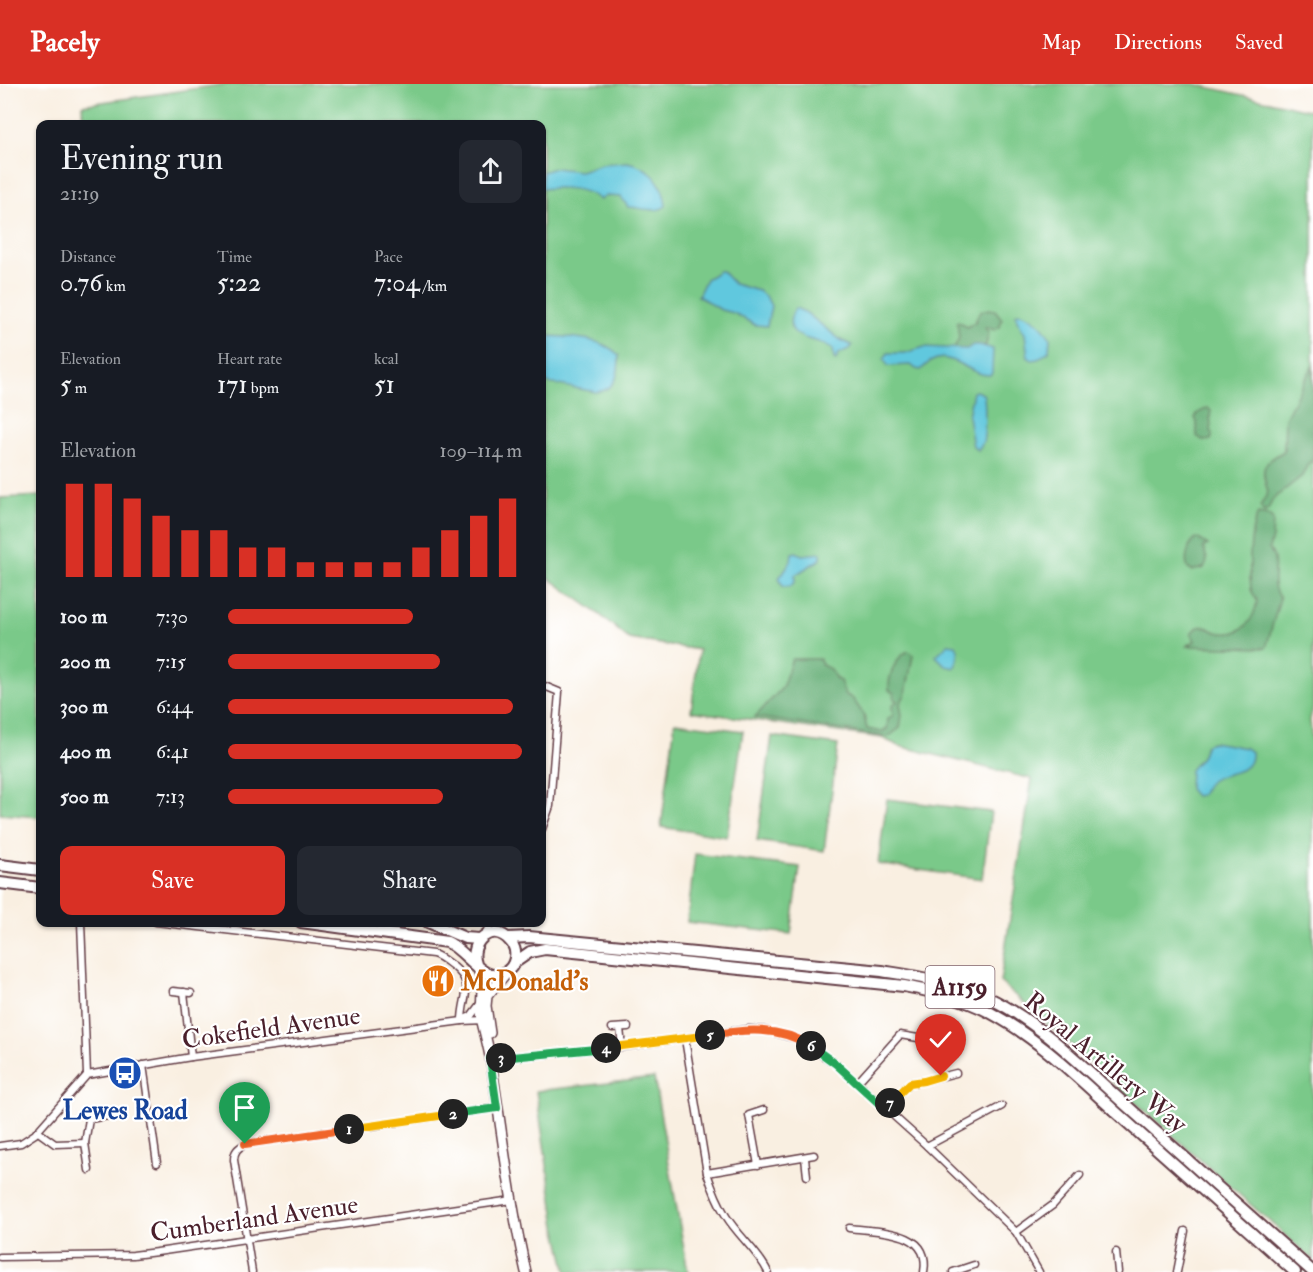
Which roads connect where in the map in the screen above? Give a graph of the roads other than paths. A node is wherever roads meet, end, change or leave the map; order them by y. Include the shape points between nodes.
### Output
1 (546, 687) edge
2 (546, 818) edge
3 (0, 865) edge
4 (36, 870) edge
5 (0, 883) edge
6 (36, 888) edge
7 (81, 927) edge
8 (199, 927) edge
9 (338, 927) edge
10 (440, 927) edge
11 (488, 927) edge
12 (499, 927) edge
13 (505, 937) junction
14 (482, 938) junction
15 (477, 966) junction
16 (512, 966) junction
17 (174, 991) dead end
18 (483, 1005) junction
19 (462, 1021) junction
20 (482, 1022) junction
21 (628, 1027) dead end
22 (612, 1028) dead end
23 (620, 1028) junction
24 (918, 1038) dead end
25 (685, 1039) junction
26 (622, 1047) junction
27 (191, 1057) junction
28 (490, 1059) junction
29 (143, 1065) junction
30 (956, 1073) dead end
31 (87, 1075) junction
32 (857, 1083) junction
33 (1002, 1106) dead end
34 (497, 1108) junction
35 (885, 1109) junction
36 (764, 1110) dead end
37 (108, 1116) dead end
38 (37, 1131) junction
39 (85, 1143) junction
40 (0, 1146) edge
41 (927, 1146) junction
42 (814, 1155) dead end
43 (806, 1158) junction
44 (158, 1163) dead end
45 (758, 1166) junction
46 (89, 1170) dead end
47 (707, 1173) junction
48 (807, 1176) dead end
49 (1080, 1176) dead end
50 (512, 1200) junction
51 (849, 1228) dead end
52 (1185, 1231) dead end
53 (1016, 1232) junction
54 (246, 1239) junction
55 (1116, 1252) dead end
56 (0, 1257) edge
57 (974, 1265) dead end
58 (252, 1272) edge
59 (526, 1272) edge
60 (768, 1272) edge
61 (924, 1272) edge
62 (953, 1272) edge
63 (1039, 1272) edge
64 (1118, 1272) edge
65 (1177, 1272) edge
66 (1295, 1272) edge
67 (1313, 1272) edge

1 - 2 street via 559,692
3 - 4 main road
5 - 6 main road
7 - 31 street
8 - 19 street via 433,954 445,959 465,978
9 - 15 main road via 447,942
10 - 14 main road via 465,938
11 - 14 street
12 - 13 street
13 - 14 main road via 496,933
13 - 16 main road via 515,950
13 - 67 main road, Royal Artillery Way / A1159 via 882,971 924,977 987,997 1017,1014 1067,1053
14 - 15 main road via 474,950
15 - 16 main road via 492,975 502,974
15 - 18 street
16 - 18 street
16 - 66 main road, Royal Artillery Way / A1159 via 530,952 545,949 904,986 970,1003 1021,1031 1063,1065
17 - 27 street via 187,993
18 - 19 street
18 - 20 street
18 - 28 street via 490,1033
19 - 20 street, Cokefield Avenue
19 - 27 street, Cokefield Avenue
20 - 28 street
21 - 23 street
22 - 23 street
23 - 26 street
24 - 32 street via 900,1035
25 - 26 street
25 - 32 street via 749,1029 782,1033 821,1053
25 - 47 street
26 - 28 street
27 - 29 street, Cokefield Avenue
28 - 34 street
29 - 31 street, Cokefield Avenue
29 - 44 street
30 - 35 street via 910,1083
31 - 38 street
32 - 35 street
33 - 41 street
34 - 50 street
34 - 54 street via 245,1144 236,1151 234,1160
35 - 41 street
36 - 45 street via 749,1115
37 - 39 street via 90,1118
38 - 39 street via 55,1144
38 - 40 street via 21,1143
39 - 46 street
41 - 53 street
42 - 43 street
43 - 45 street
43 - 48 street
45 - 47 street
47 - 60 street via 727,1217
49 - 53 street via 1053,1205
50 - 54 street, Cumberland Avenue
50 - 59 street
51 - 61 street via 911,1239 923,1252
52 - 65 street
53 - 63 street
54 - 56 street, Cumberland Avenue via 133,1255
54 - 58 street
55 - 64 street
57 - 62 street

